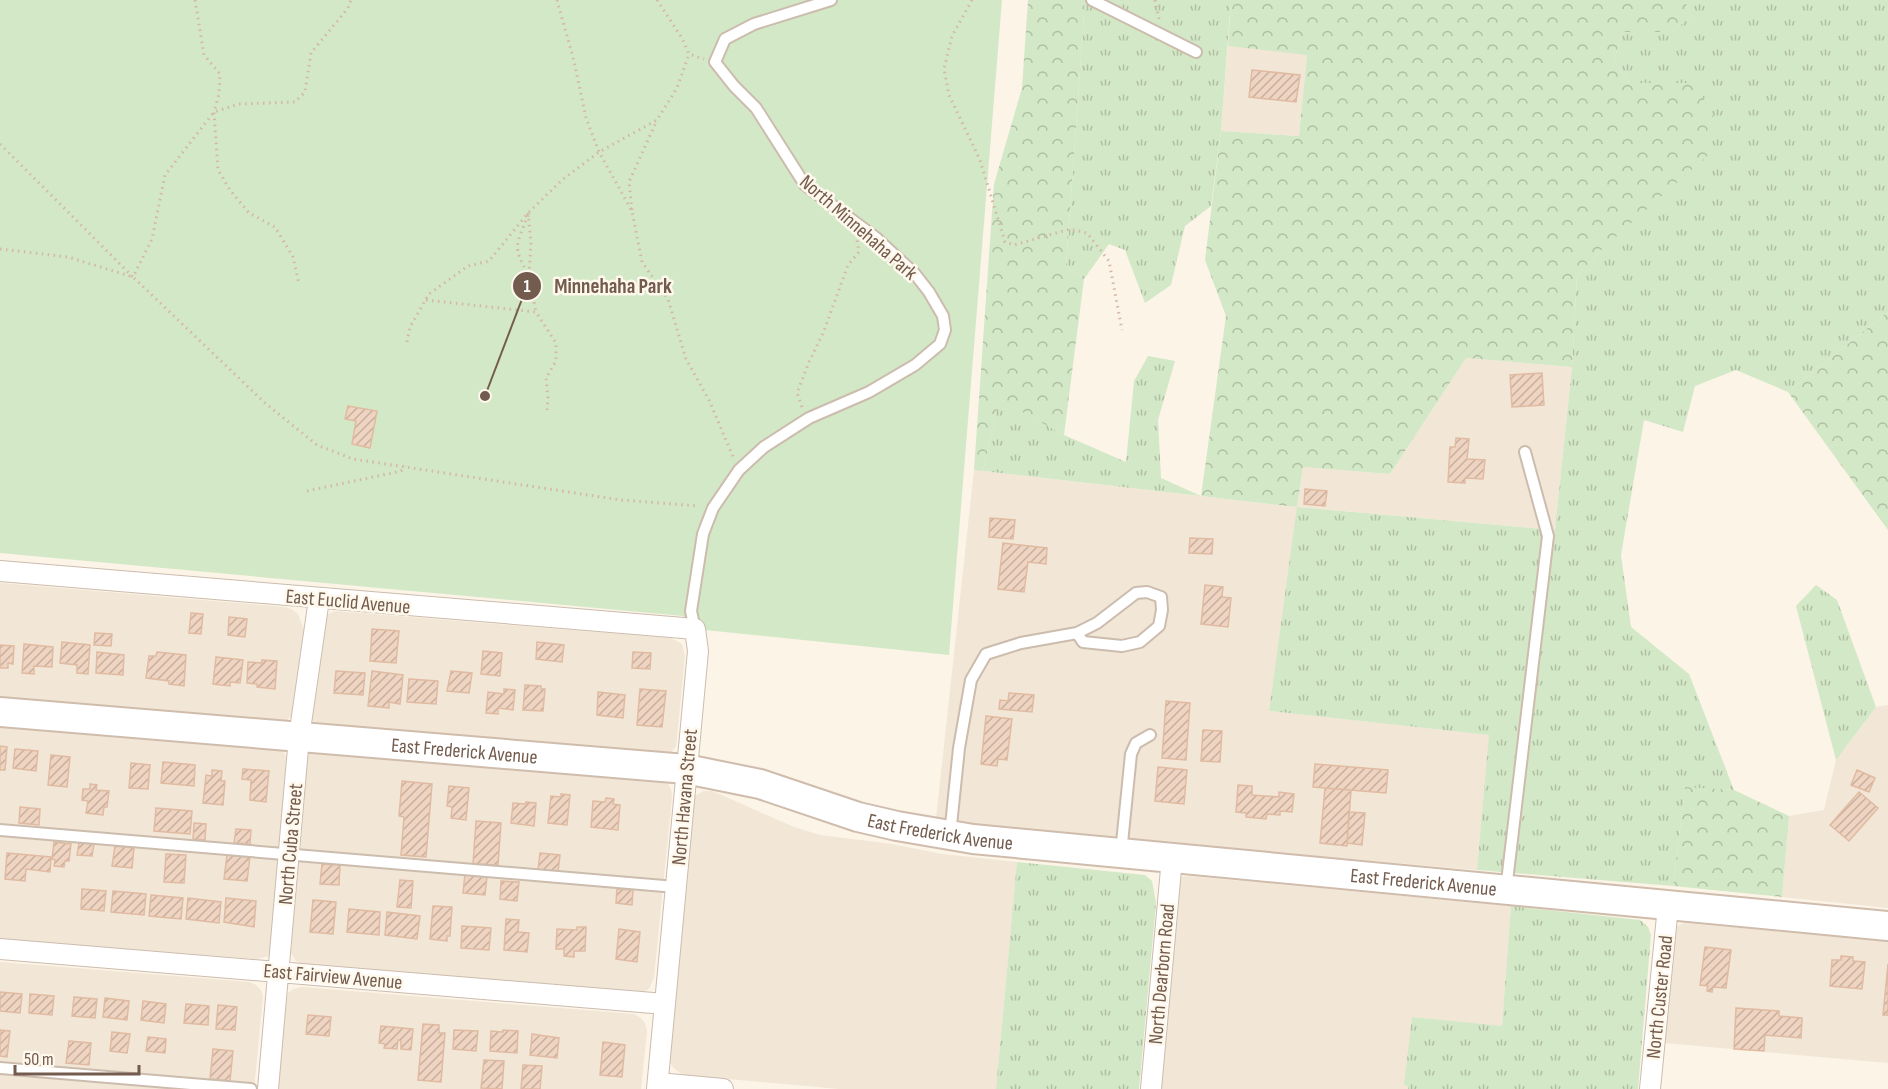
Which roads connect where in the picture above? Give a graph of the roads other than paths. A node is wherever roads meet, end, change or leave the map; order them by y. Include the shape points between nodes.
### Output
1 (831, 0) edge
2 (1092, 0) edge
3 (1196, 52) dead end
4 (1525, 452) dead end
5 (713, 508) joint
6 (0, 572) edge
7 (319, 599) junction
8 (695, 629) junction
9 (1077, 633) junction
10 (0, 712) edge
11 (1150, 735) dead end
12 (300, 737) junction
13 (686, 769) junction
14 (0, 830) edge
15 (950, 836) junction
16 (1121, 853) junction
17 (290, 855) junction
18 (1172, 858) junction
19 (676, 887) junction
20 (1506, 890) junction
21 (1668, 906) junction
22 (1888, 926) edge
23 (0, 949) edge
24 (279, 972) junction
25 (665, 1004) junction
26 (0, 1068) edge
27 (657, 1086) edge
28 (251, 1089) edge
29 (268, 1089) edge
30 (723, 1089) edge
31 (1151, 1089) edge
32 (1650, 1089) edge

1 - 5 lane, North Minnehaha Park via 754,24 725,39 715,62 756,108 805,185 915,274 943,316 945,330 940,344 929,355 894,380 809,418 764,447 739,470
2 - 3 lane
4 - 20 lane via 1548,536
5 - 8 lane, North Havana Street via 696,571 691,611
6 - 7 street, East Euclid Avenue
7 - 8 street, East Euclid Avenue
7 - 12 street, North Cuba Street
8 - 13 street, North Havana Street via 698,651
9 - 9 lane via 1136,593 1161,597 1159,626 1140,642 1122,646 1083,642
9 - 15 lane via 986,654 971,680 958,748
10 - 12 main road, East Frederick Avenue
11 - 16 lane via 1136,743 1131,754
12 - 13 main road, East Frederick Avenue
12 - 17 street, North Cuba Street
13 - 15 main road, East Frederick Avenue via 760,784 858,817
13 - 19 street, North Havana Street
14 - 17 lane
15 - 16 main road, East Frederick Avenue
16 - 18 main road, East Frederick Avenue
17 - 19 lane
17 - 24 street, North Cuba Street
18 - 20 main road, East Frederick Avenue
18 - 31 street, North Dearborn Road
19 - 25 street, North Havana Street
20 - 21 main road, East Frederick Avenue
21 - 22 main road, East Frederick Avenue
21 - 32 street, North Custer Road
23 - 24 street, East Fairview Avenue
24 - 25 street, East Fairview Avenue
24 - 29 street, North Cuba Street
25 - 27 street, North Havana Street
26 - 28 lane
27 - 30 street

